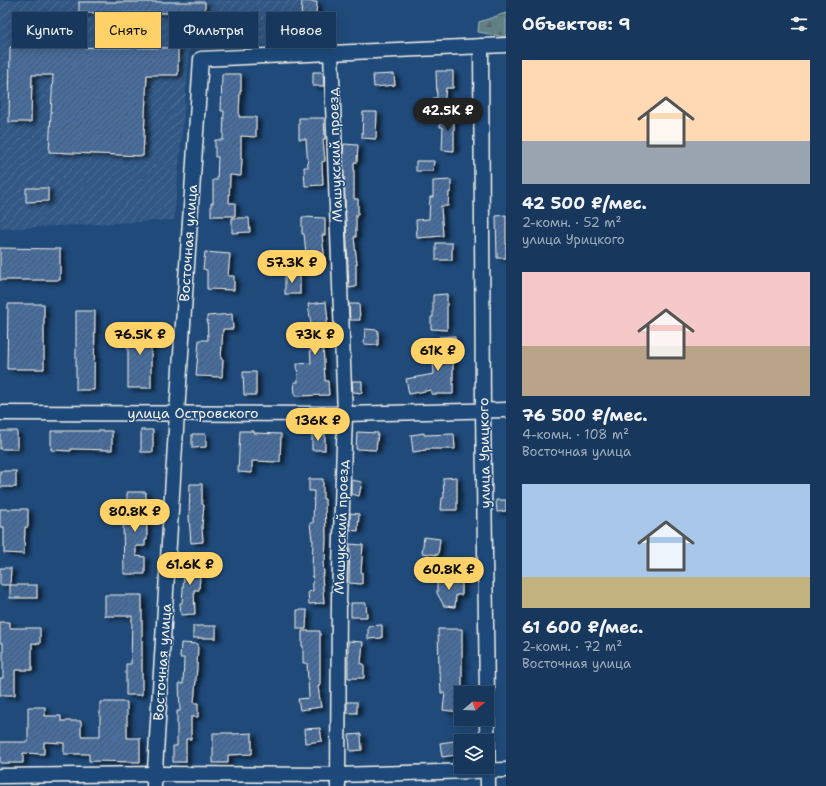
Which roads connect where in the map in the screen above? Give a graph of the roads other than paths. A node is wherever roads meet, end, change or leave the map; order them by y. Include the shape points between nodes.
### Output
1 (506, 44) edge
2 (481, 46) junction
3 (330, 53) junction
4 (483, 410) junction
5 (506, 410) edge
6 (0, 413) edge
7 (177, 413) junction
8 (345, 414) junction
9 (487, 686) edge
10 (494, 770) edge
11 (506, 770) edge
12 (454, 772) edge
13 (488, 774) edge
14 (0, 776) edge
15 (155, 780) edge
16 (338, 780) edge
17 (488, 786) edge

1 - 2 street
2 - 3 street
2 - 4 street, улица Урицкого
3 - 7 street, Восточная улица via 201,59
3 - 8 street, Машукский проезд
4 - 5 street, улица Островского
4 - 8 street, улица Островского
4 - 9 street, улица Урицкого
6 - 7 street, улица Островского
7 - 8 street, улица Островского
7 - 15 street, Восточная улица
8 - 16 street, Машукский проезд via 339,598
10 - 11 street
12 - 16 street
13 - 17 street
14 - 15 street
15 - 16 street

